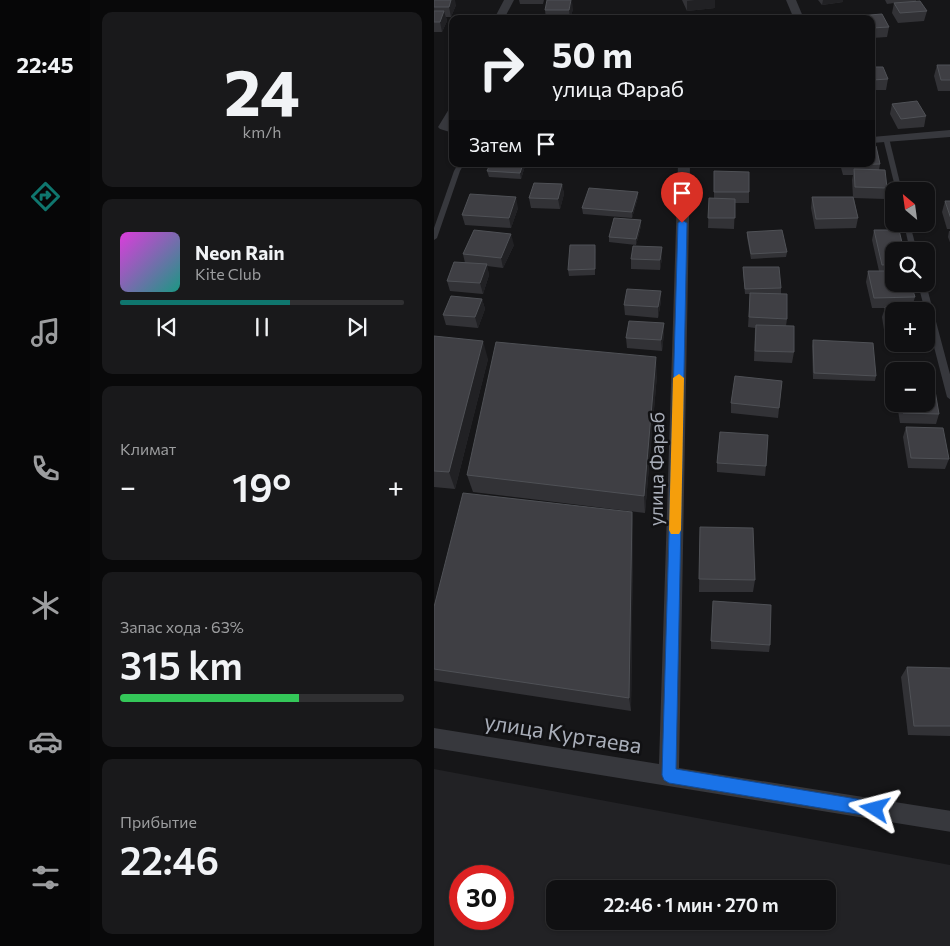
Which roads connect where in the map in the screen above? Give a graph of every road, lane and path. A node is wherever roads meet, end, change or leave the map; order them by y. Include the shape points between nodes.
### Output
1 (509, 0) edge
2 (791, 0) edge
3 (502, 15) edge
4 (797, 15) edge
5 (950, 133) edge
6 (876, 138) edge
7 (459, 167) edge
8 (684, 167) edge
9 (895, 182) edge
10 (434, 238) edge
11 (924, 292) edge
12 (950, 397) edge
13 (434, 738) edge
14 (669, 775) junction
15 (950, 822) edge

1 - 3 street
2 - 4 street
5 - 6 street
6 - 9 lane
7 - 10 lane
8 - 14 street, улица Фараб
11 - 12 lane
13 - 14 street, улица Куртаева
14 - 15 street, улица Куртаева

